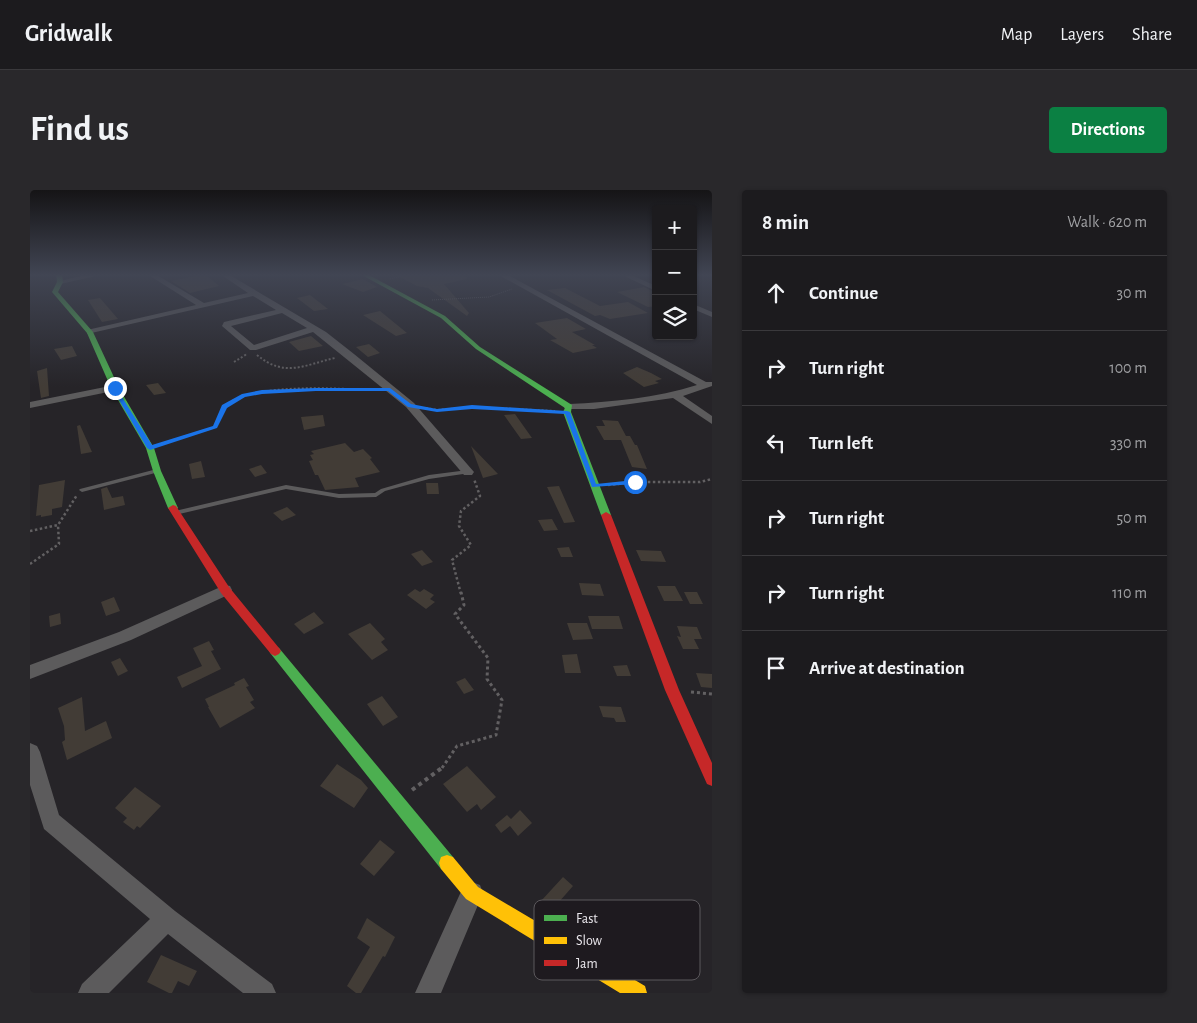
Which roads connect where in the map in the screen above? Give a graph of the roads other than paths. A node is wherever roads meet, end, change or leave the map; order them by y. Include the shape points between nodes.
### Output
1 (72, 311) edge
2 (178, 311) edge
3 (279, 311) edge
4 (281, 311) edge
5 (433, 311) edge
6 (572, 311) edge
7 (314, 329) junction
8 (90, 332) junction
9 (708, 384) edge
10 (115, 388) junction
11 (675, 395) junction
12 (30, 404) edge
13 (568, 410) junction
14 (712, 421) edge
15 (156, 471) junction
16 (468, 472) joint
17 (82, 490) road end
18 (175, 513) junction
19 (225, 590) junction
20 (30, 672) edge
21 (30, 752) edge
22 (712, 779) edge
23 (472, 893) junction
24 (167, 919) junction
25 (534, 930) edge
26 (616, 980) edge
27 (91, 993) edge
28 (263, 993) edge
29 (428, 993) edge
30 (638, 993) edge

1 - 8 street
2 - 8 street
3 - 7 street via 226,326 253,348
4 - 7 street
5 - 13 street via 478,348
6 - 9 street
7 - 16 street via 410,406
8 - 10 street
9 - 11 street
10 - 12 street
10 - 15 street via 150,448
11 - 13 street
11 - 14 street
13 - 22 street via 672,690
15 - 17 lane
15 - 18 street
16 - 18 lane via 429,477 376,495 339,496 286,487
18 - 19 street
19 - 20 street via 125,636
19 - 23 street
21 - 24 street via 51,822
23 - 25 street
23 - 29 street
24 - 27 street
24 - 28 street
26 - 30 street

